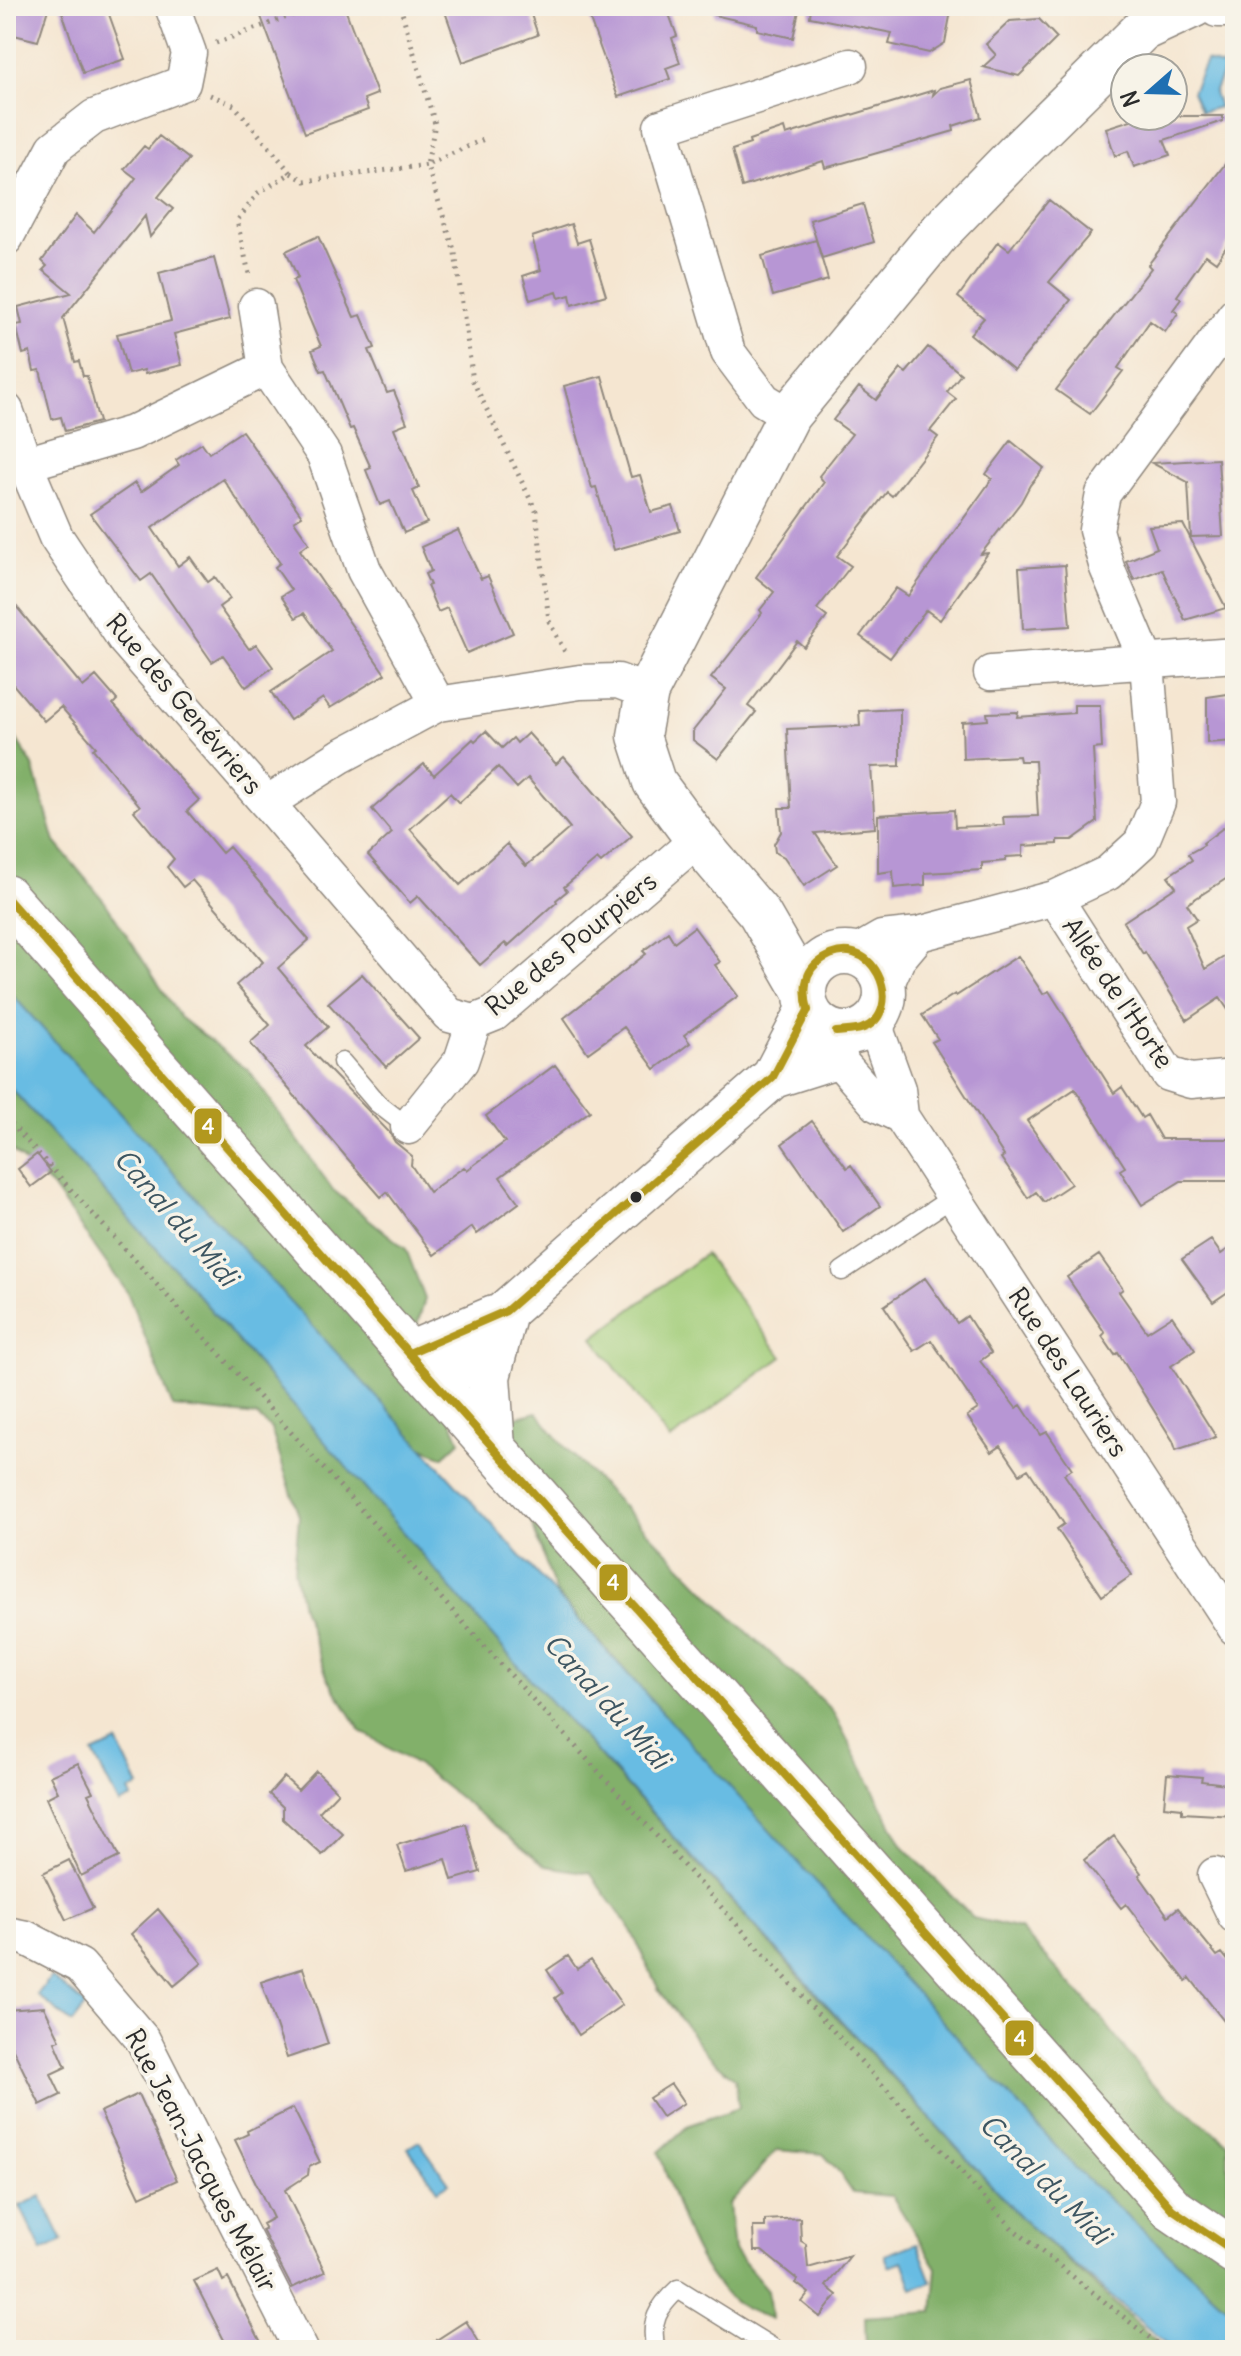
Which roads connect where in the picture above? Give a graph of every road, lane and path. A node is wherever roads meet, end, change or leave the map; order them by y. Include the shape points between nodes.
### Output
1 (172, 6) edge
2 (317, 6) edge
3 (400, 6) edge
4 (1194, 6) edge
5 (1218, 6) edge
6 (1235, 6) edge
7 (850, 66) dead end
8 (186, 68) junction
9 (484, 139) dead end
10 (427, 165) junction
11 (291, 173) junction
12 (6, 238) edge
13 (256, 306) joint
14 (1235, 315) edge
15 (266, 368) junction
16 (6, 410) edge
17 (789, 415) junction
18 (25, 464) junction
19 (1235, 655) edge
20 (1147, 663) junction
21 (991, 673) dead end
22 (580, 682) junction
23 (647, 692) junction
24 (438, 704) junction
25 (267, 803) junction
26 (697, 840) junction
27 (6, 897) edge
28 (1055, 898) junction
29 (759, 913) junction
30 (919, 934) junction
31 (851, 953) junction
32 (881, 1002) junction
33 (474, 1022) junction
34 (821, 1023) junction
35 (342, 1062) dead end
36 (1235, 1077) edge
37 (901, 1116) junction
38 (6, 1118) edge
39 (408, 1127) joint
40 (953, 1197) junction
41 (842, 1271) dead end
42 (506, 1311) junction
43 (409, 1353) junction
44 (440, 1388) junction
45 (494, 1447) junction
46 (1235, 1627) edge
47 (1215, 1875) dead end
48 (1235, 1916) edge
49 (6, 1934) edge
50 (1235, 2252) edge
51 (301, 2350) edge
52 (656, 2350) edge
53 (776, 2350) edge
54 (1165, 2350) edge

1 - 8 street
2 - 8 path
3 - 10 path via 435,124
4 - 17 street, Rue des Lauriers via 1142,30 1016,154 940,232
5 - 6 street
7 - 17 street via 661,127 728,352 764,400
8 - 11 path via 234,105
8 - 12 street via 94,117 54,148
9 - 10 path
10 - 11 path via 305,181
10 - 22 path via 455,253 473,381 536,511 549,621
11 - 13 path via 258,193 237,221
13 - 15 street
14 - 20 street via 1103,494 1096,530
15 - 18 street via 132,433
15 - 24 street via 324,455 364,570
16 - 18 street, Rue des Genévriers
17 - 23 street, Rue des Lauriers
18 - 25 street, Rue des Genévriers via 56,537 125,640
19 - 20 street
20 - 21 street
20 - 28 street via 1158,802 1141,843 1108,873
22 - 23 street, Rue des Genévriers via 618,681
22 - 24 street, Rue des Genévriers
23 - 26 street, Rue des Lauriers via 639,736 654,782
24 - 25 street, Rue des Genévriers
25 - 33 street, Rue des Pourpiers via 449,1015
26 - 29 street, Rue des Lauriers
26 - 33 street, Rue des Pourpiers via 494,1014
27 - 43 main road
28 - 30 street
28 - 36 street, Allée de l'Horte via 1168,1074 1191,1081
29 - 31 street, Rue des Lauriers
29 - 34 street, Rue des Lauriers
30 - 31 street via 882,938
30 - 32 street via 898,959
31 - 32 street via 876,966
31 - 34 street via 833,954 812,967 806,979
32 - 34 street via 859,1031
32 - 37 street, Rue des Lauriers via 878,1034 898,1089
33 - 39 street via 461,1061
34 - 37 street, Rue des Lauriers via 878,1105
34 - 42 street via 773,1077
35 - 39 lane via 377,1103
37 - 40 street, Rue des Lauriers
38 - 54 path via 1012,2228
40 - 41 lane
40 - 46 street, Rue des Lauriers
42 - 43 street
42 - 44 street
42 - 45 street via 489,1377
43 - 44 main road
44 - 45 main road
45 - 50 main road via 1172,2209
47 - 48 street
49 - 51 street, Rue Jean-Jacques Mélair via 26,1938 80,1966 143,2040
52 - 53 lane via 659,2306 678,2289

